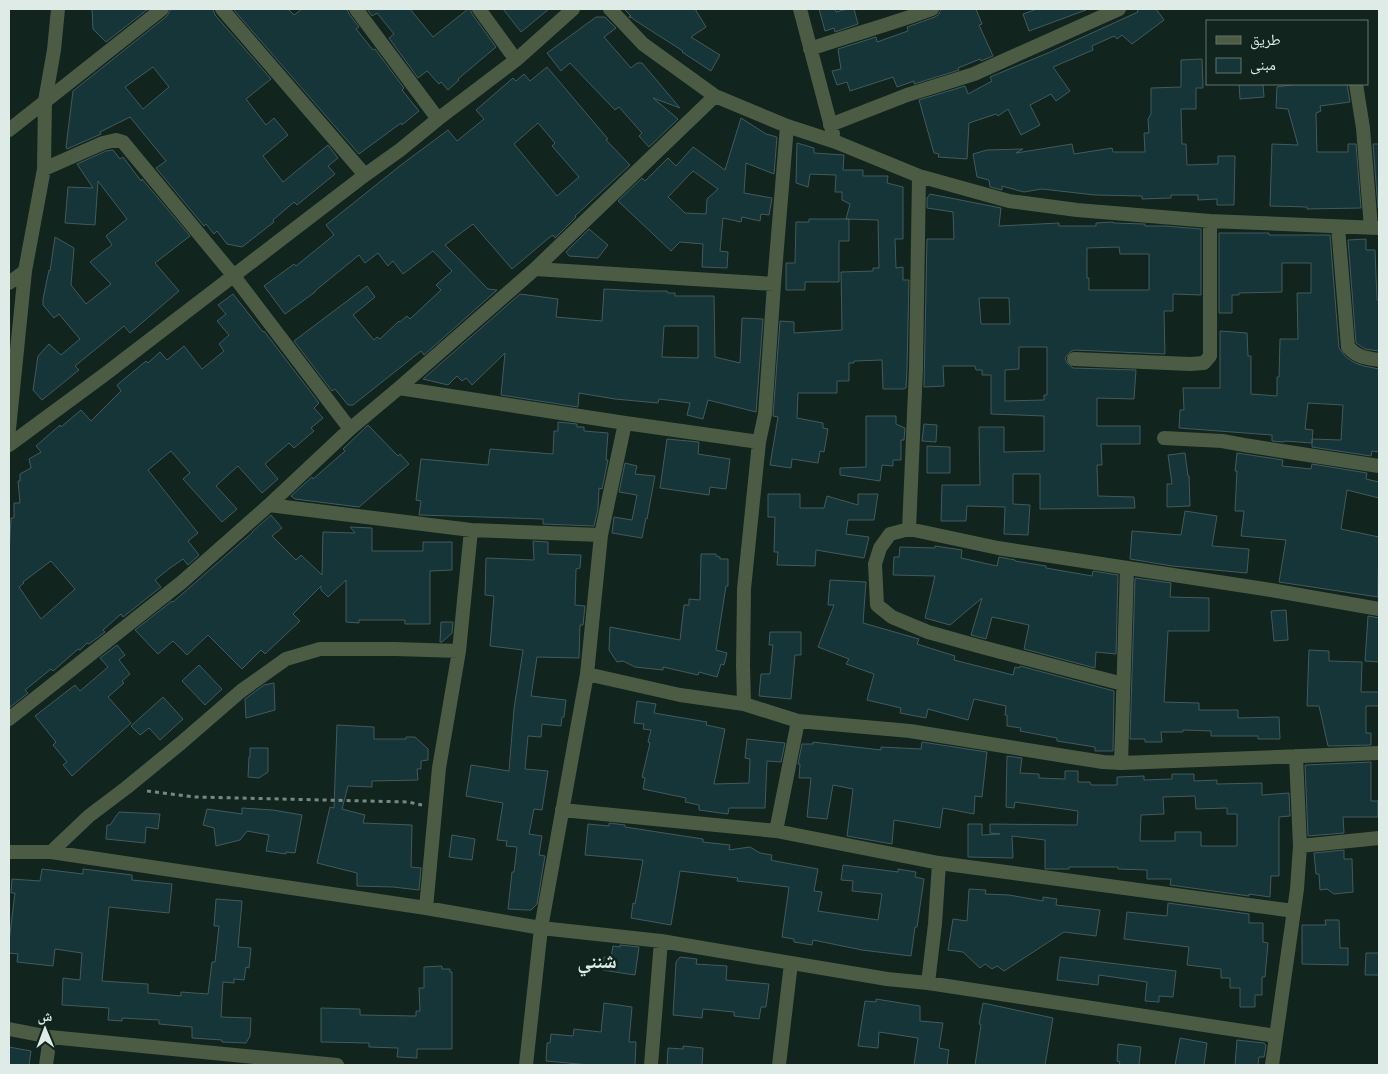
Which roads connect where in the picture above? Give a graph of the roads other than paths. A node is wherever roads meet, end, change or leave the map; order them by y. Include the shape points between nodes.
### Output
1 (58, 9) edge
2 (162, 9) edge
3 (222, 9) edge
4 (356, 9) edge
5 (479, 9) edge
6 (574, 9) edge
7 (610, 9) edge
8 (800, 9) edge
9 (932, 9) edge
10 (1119, 9) edge
11 (810, 49) junction
12 (516, 60) junction
13 (1356, 85) edge
14 (716, 96) junction
15 (45, 101) junction
16 (438, 119) junction
17 (830, 125) junction
18 (787, 126) junction
19 (9, 130) edge
20 (836, 142) junction
21 (44, 169) junction
22 (365, 175) junction
23 (919, 176) junction
24 (1210, 221) junction
25 (1338, 227) junction
26 (1375, 228) edge
27 (535, 269) junction
28 (25, 271) junction
29 (233, 275) junction
30 (9, 283) edge
31 (774, 284) junction
32 (1074, 359) dead end
33 (1379, 360) edge
34 (399, 388) junction
35 (625, 423) junction
36 (9, 429) edge
37 (350, 429) junction
38 (1164, 438) dead end
39 (759, 442) junction
40 (9, 445) edge
41 (1379, 466) edge
42 (269, 505) junction
43 (909, 529) junction
44 (471, 530) junction
45 (601, 535) junction
46 (1127, 568) junction
47 (1379, 609) edge
48 (459, 651) junction
49 (586, 674) junction
50 (1123, 684) junction
51 (744, 704) junction
52 (9, 719) edge
53 (798, 721) junction
54 (1379, 753) edge
55 (1296, 756) junction
56 (1121, 762) junction
57 (562, 810) junction
58 (776, 831) junction
59 (1379, 838) edge
60 (1300, 846) junction
61 (9, 852) edge
62 (51, 852) junction
63 (939, 864) junction
64 (426, 908) junction
65 (1294, 911) junction
66 (541, 928) junction
67 (661, 941) junction
68 (791, 963) junction
69 (928, 983) junction
70 (9, 1029) edge
71 (1276, 1036) junction
72 (50, 1037) junction
73 (46, 1065) edge
74 (337, 1065) edge
75 (526, 1065) edge
76 (651, 1065) edge
77 (780, 1065) edge
78 (1272, 1065) edge

1 - 15 street
2 - 15 street
3 - 22 street
4 - 16 street
5 - 12 street
6 - 12 street
7 - 14 street via 643,44
8 - 11 street
9 - 11 street
10 - 17 street via 974,74 907,95
11 - 17 street
12 - 16 street
13 - 26 street
14 - 18 street
14 - 27 street
15 - 19 street
15 - 21 street
16 - 22 street
17 - 20 street
18 - 20 street
18 - 31 street
20 - 23 street
21 - 28 street
21 - 29 street via 103,143 123,142
22 - 29 street
23 - 24 street via 1009,201
23 - 43 street
24 - 25 street
24 - 32 street via 1210,356 1204,363
25 - 26 street
25 - 33 street via 1348,348 1354,354
27 - 31 street
27 - 34 street
28 - 30 street
28 - 36 street
29 - 37 street
29 - 40 street
31 - 39 street via 765,414
34 - 35 street
34 - 37 street
35 - 39 street
35 - 45 street
37 - 42 street
38 - 41 street via 1222,441
39 - 51 street via 744,589
42 - 44 street
42 - 52 street via 182,582
43 - 46 street via 998,548
43 - 50 street via 890,534 880,548 875,564 877,604 892,617 928,632
44 - 45 street
44 - 48 street
45 - 49 street
46 - 47 street
46 - 50 street
48 - 62 street via 320,649 286,659 241,691 88,816
48 - 64 street via 439,768
49 - 51 street
49 - 57 street
50 - 56 street
51 - 53 street
53 - 56 street via 910,732 1103,762
53 - 58 street
54 - 55 street
55 - 56 street
55 - 60 street
57 - 58 street
57 - 66 street
58 - 63 street
59 - 60 street
60 - 65 street
61 - 62 street
62 - 64 street
63 - 65 street
63 - 69 street
64 - 66 street
65 - 71 street
66 - 67 street
66 - 75 street
67 - 68 street
67 - 76 street
68 - 69 street
68 - 77 street
69 - 71 street
70 - 72 street
71 - 78 street
72 - 73 street
72 - 74 street

